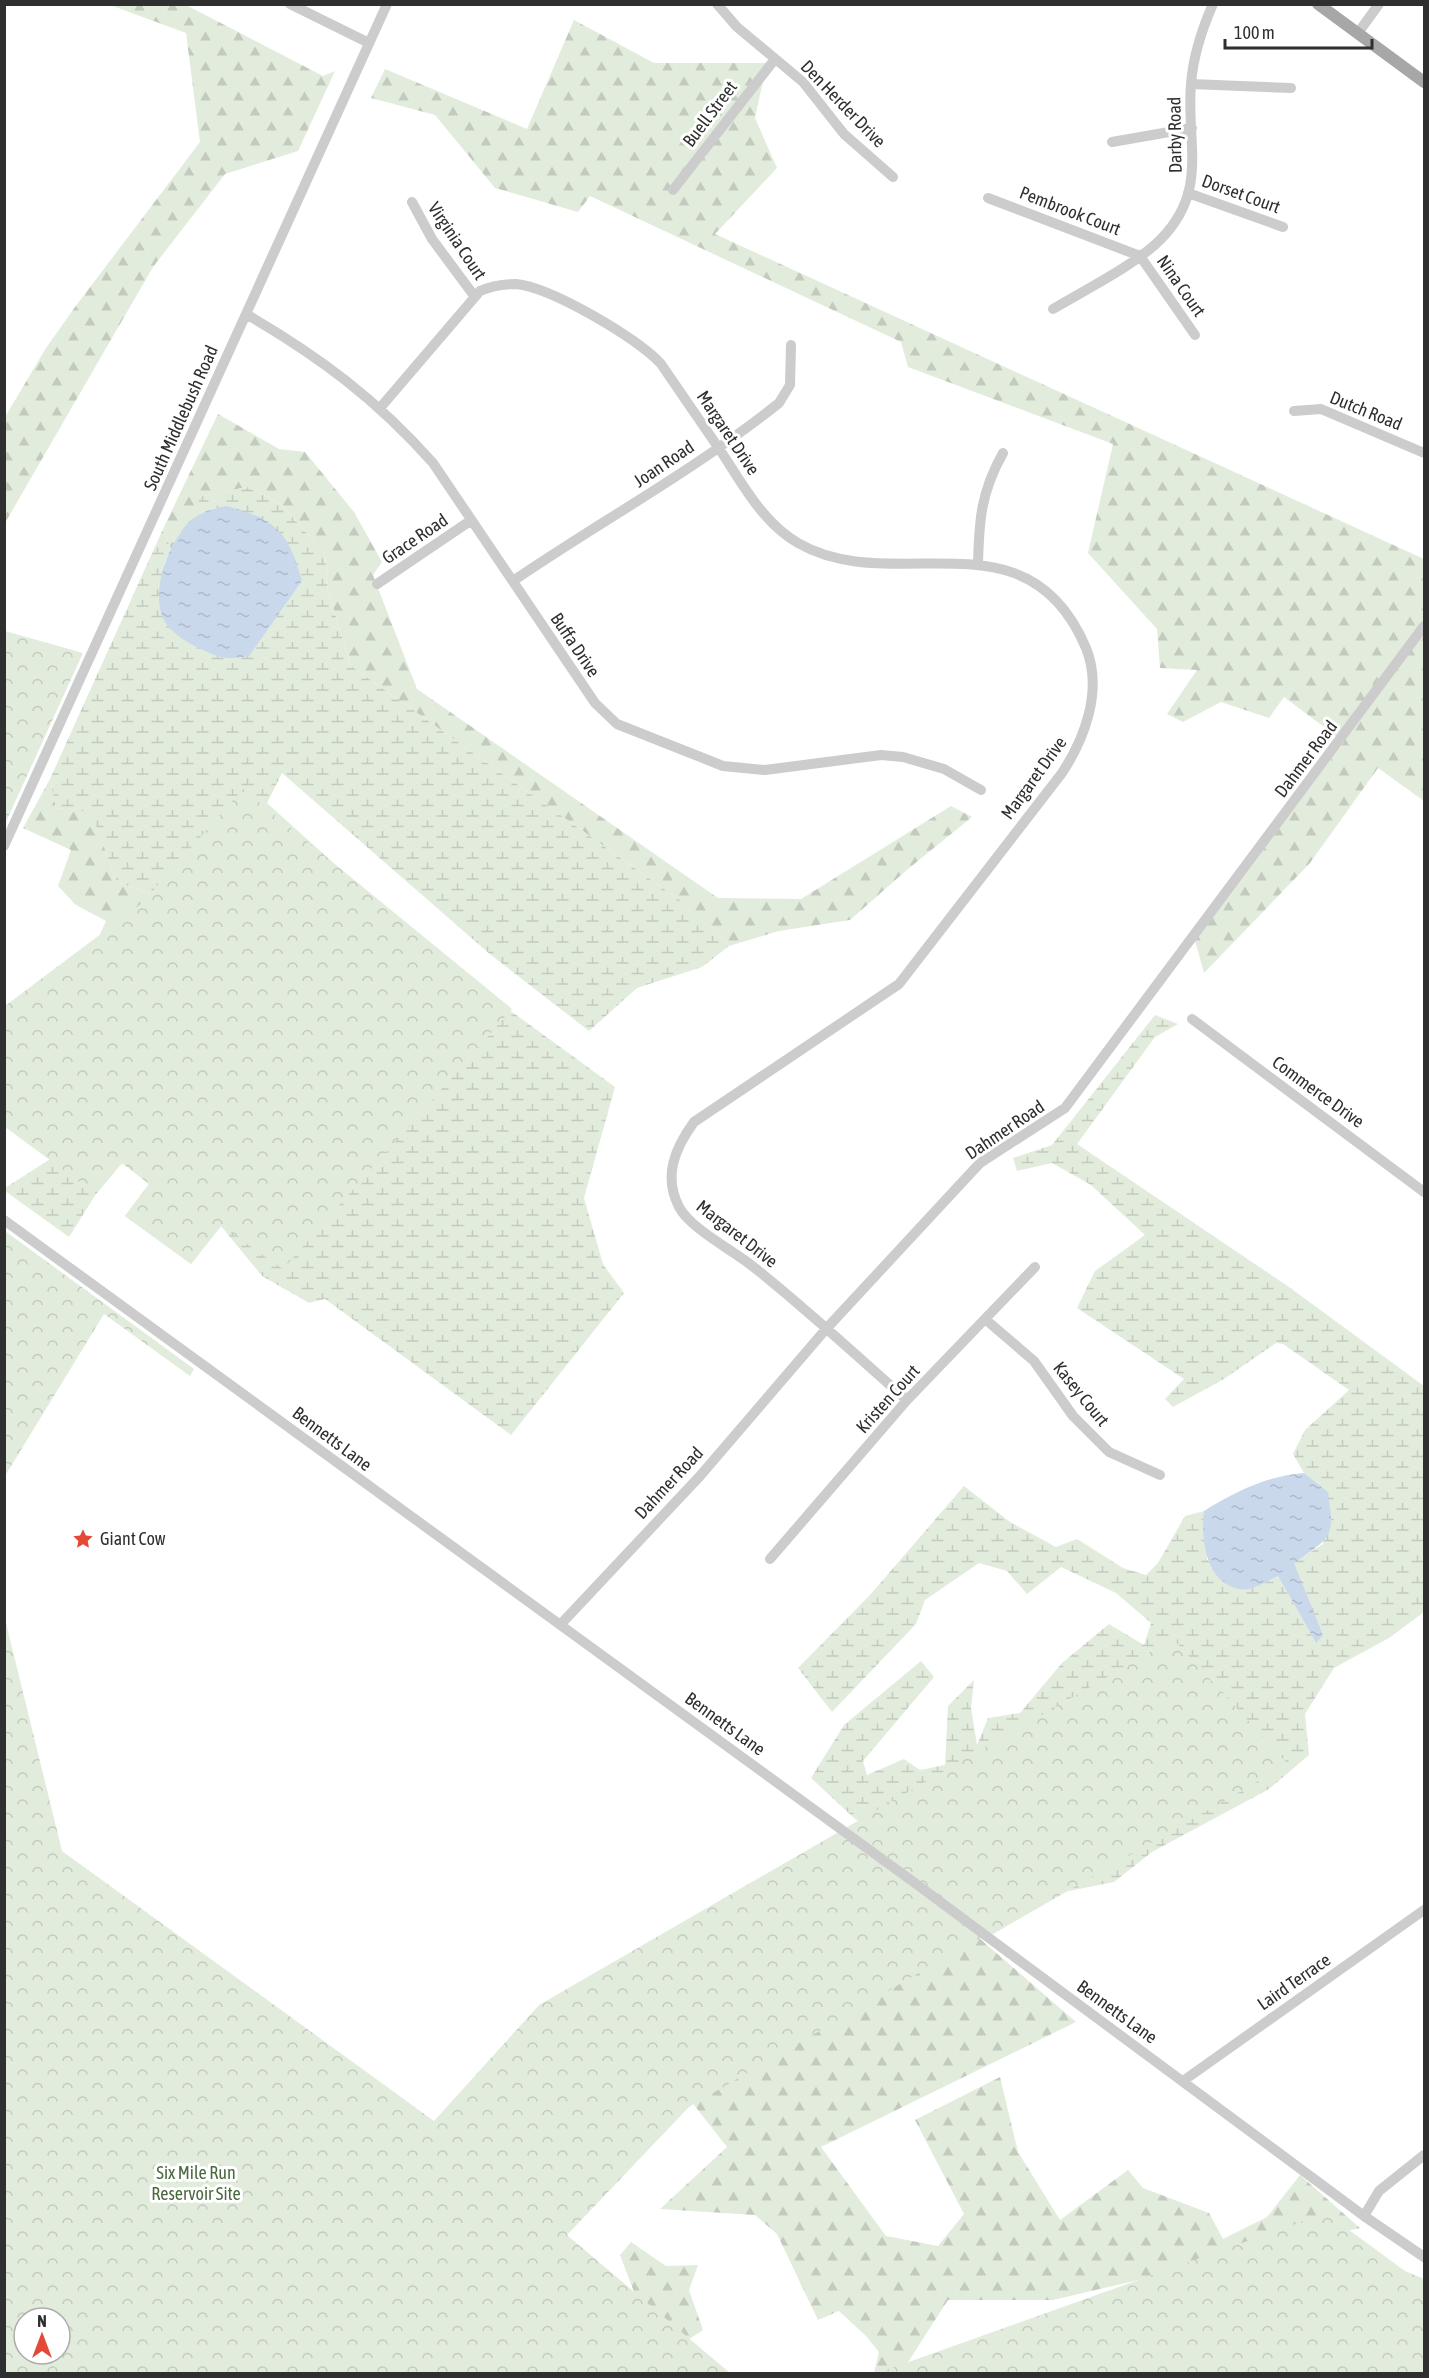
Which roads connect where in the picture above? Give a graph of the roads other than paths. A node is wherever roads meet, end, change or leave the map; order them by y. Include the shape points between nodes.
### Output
1 (290, 4) edge
2 (387, 4) edge
3 (717, 4) edge
4 (1213, 4) edge
5 (1318, 4) edge
6 (1379, 4) edge
7 (1358, 33) junction
8 (369, 43) junction
9 (775, 59) junction
10 (1425, 82) edge
11 (1191, 84) junction
12 (1291, 88) dead end
13 (1192, 128) junction
14 (1112, 142) dead end
15 (893, 177) dead end
16 (673, 190) dead end
17 (1188, 193) junction
18 (988, 198) dead end
19 (412, 202) dead end
20 (1282, 227) dead end
21 (1140, 256) junction
22 (475, 297) junction
23 (1053, 309) dead end
24 (246, 314) junction
25 (1195, 335) dead end
26 (791, 345) dead end
27 (380, 408) junction
28 (1294, 411) dead end
29 (718, 447) junction
30 (1003, 453) dead end
31 (1425, 453) edge
32 (471, 521) junction
33 (978, 565) junction
34 (513, 581) junction
35 (377, 584) dead end
36 (1425, 626) edge
37 (981, 790) dead end
38 (4, 846) edge
39 (1192, 1019) dead end
40 (1425, 1191) edge
41 (4, 1220) edge
42 (1035, 1267) dead end
43 (986, 1319) junction
44 (826, 1329) junction
45 (907, 1400) junction
46 (1160, 1475) dead end
47 (770, 1559) dead end
48 (561, 1624) junction
49 (1425, 1910) edge
50 (1183, 2081) junction
51 (1425, 2155) edge
52 (1364, 2216) junction
53 (1425, 2257) edge

1 - 8 street
2 - 8 street, South Middlebush Road
3 - 9 street, Den Herder Drive
4 - 11 street, Darby Road via 1196,51
5 - 7 main road
6 - 7 street
7 - 10 main road
8 - 24 street, South Middlebush Road
9 - 15 street, Den Herder Drive via 803,82 844,134
9 - 16 street, Buell Street
11 - 12 street
11 - 13 street, Darby Road
13 - 14 street
13 - 17 street, Darby Road via 1194,158
17 - 20 street, Dorset Court
17 - 21 street, Darby Road via 1182,212 1161,240
18 - 21 street, Pembrook Court
19 - 22 street, Virginia Court via 432,239
21 - 23 street, Darby Road
21 - 25 street, Nina Court
22 - 27 street, Margaret Drive
22 - 29 street, Margaret Drive via 489,287 516,284 608,323 661,364
24 - 27 street, Buffa Drive via 305,349
24 - 38 street, South Middlebush Road
26 - 29 street, Joan Road via 793,359 786,394
27 - 32 street, Buffa Drive via 433,463
28 - 31 street, Dutch Road via 1322,409
29 - 33 street, Margaret Drive via 775,526 801,544 837,557 864,561
29 - 34 street, Joan Road
30 - 33 street via 983,496
32 - 34 street, Buffa Drive
32 - 35 street, Grace Road
33 - 44 street, Margaret Drive via 1030,580 1044,589 1076,624 1091,673 1087,725 1080,745 899,984 694,1122 678,1145 674,1159 674,1190 681,1211
34 - 37 street, Buffa Drive via 595,703 617,724 646,737 708,762 748,770 881,755 903,757 944,769
36 - 44 street, Dahmer Road via 1065,1108 980,1163
39 - 40 street, Commerce Drive
41 - 48 street, Bennetts Lane
42 - 43 street, Kristen Court
43 - 45 street, Kristen Court
43 - 46 street, Kasey Court via 1034,1361 1073,1416 1109,1452
44 - 45 street, Margaret Drive
44 - 48 street, Dahmer Road via 700,1476
45 - 47 street, Kristen Court
48 - 50 street, Bennetts Lane
49 - 50 street, Laird Terrace
50 - 52 street, Bennetts Lane
51 - 52 street via 1379,2191
52 - 53 street, Bennetts Lane

